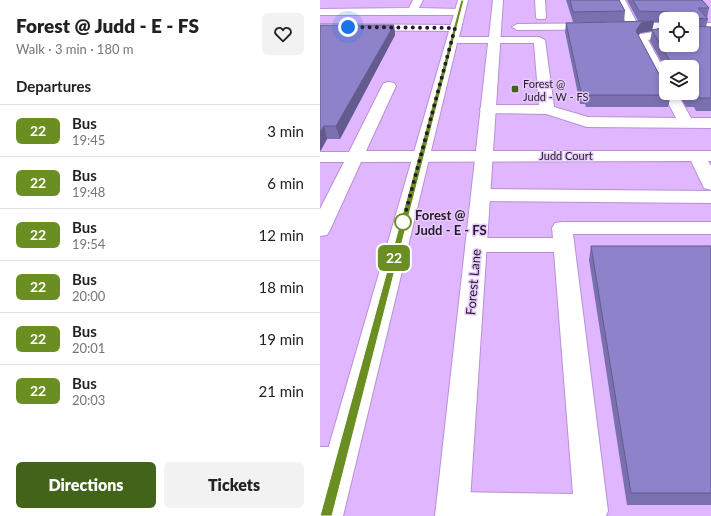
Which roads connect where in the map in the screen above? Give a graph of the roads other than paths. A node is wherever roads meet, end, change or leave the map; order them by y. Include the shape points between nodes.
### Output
1 (335, 0) edge
2 (418, 0) edge
3 (463, 0) edge
4 (498, 0) edge
5 (540, 0) edge
6 (620, 0) edge
7 (412, 11) junction
8 (322, 12) edge
9 (459, 12) junction
10 (541, 17) dead end
11 (495, 24) junction
12 (634, 26) junction
13 (659, 26) edge
14 (699, 26) edge
15 (711, 26) edge
16 (320, 27) edge
17 (454, 34) junction
18 (659, 34) edge
19 (699, 34) edge
20 (711, 35) edge
21 (494, 40) junction
22 (659, 73) edge
23 (390, 86) dead end
24 (674, 100) edge
25 (487, 109) junction
26 (547, 110) junction
27 (686, 123) junction
28 (711, 123) edge
29 (421, 155) junction
30 (483, 155) junction
31 (355, 156) junction
32 (704, 156) edge
33 (320, 157) edge
34 (711, 184) edge
35 (480, 195) junction
36 (558, 196) junction
37 (711, 197) edge
38 (711, 228) edge
39 (320, 230) edge
40 (563, 237) junction
41 (476, 245) junction
42 (330, 462) edge
43 (452, 513) edge
44 (595, 513) edge
45 (326, 516) edge

1 - 8 main road
2 - 7 main road
3 - 9 main road
4 - 11 main road, Forest Lane
5 - 10 main road
6 - 12 main road
7 - 8 main road
7 - 9 main road
9 - 17 main road
11 - 12 main road via 518,27
11 - 21 main road, Forest Lane
12 - 13 main road
14 - 15 main road
16 - 17 main road
17 - 21 main road
17 - 29 main road
18 - 22 main road via 644,36 642,40
19 - 20 main road
21 - 25 main road, Forest Lane
21 - 26 main road via 539,40
23 - 31 main road
24 - 27 main road
25 - 26 main road
25 - 30 main road, Forest Lane
26 - 27 main road via 587,122
27 - 28 main road
29 - 30 main road, Judd Court
29 - 31 main road, Judd Court
29 - 42 main road
30 - 32 main road, Judd Court
30 - 35 main road, Forest Lane
31 - 33 main road, Judd Court
31 - 39 main road
32 - 34 main road
35 - 36 main road
35 - 41 main road, Forest Lane
36 - 37 main road
36 - 40 main road
38 - 40 main road
40 - 41 main road
40 - 44 main road
41 - 43 main road, Forest Lane
42 - 45 main road
43 - 44 main road

